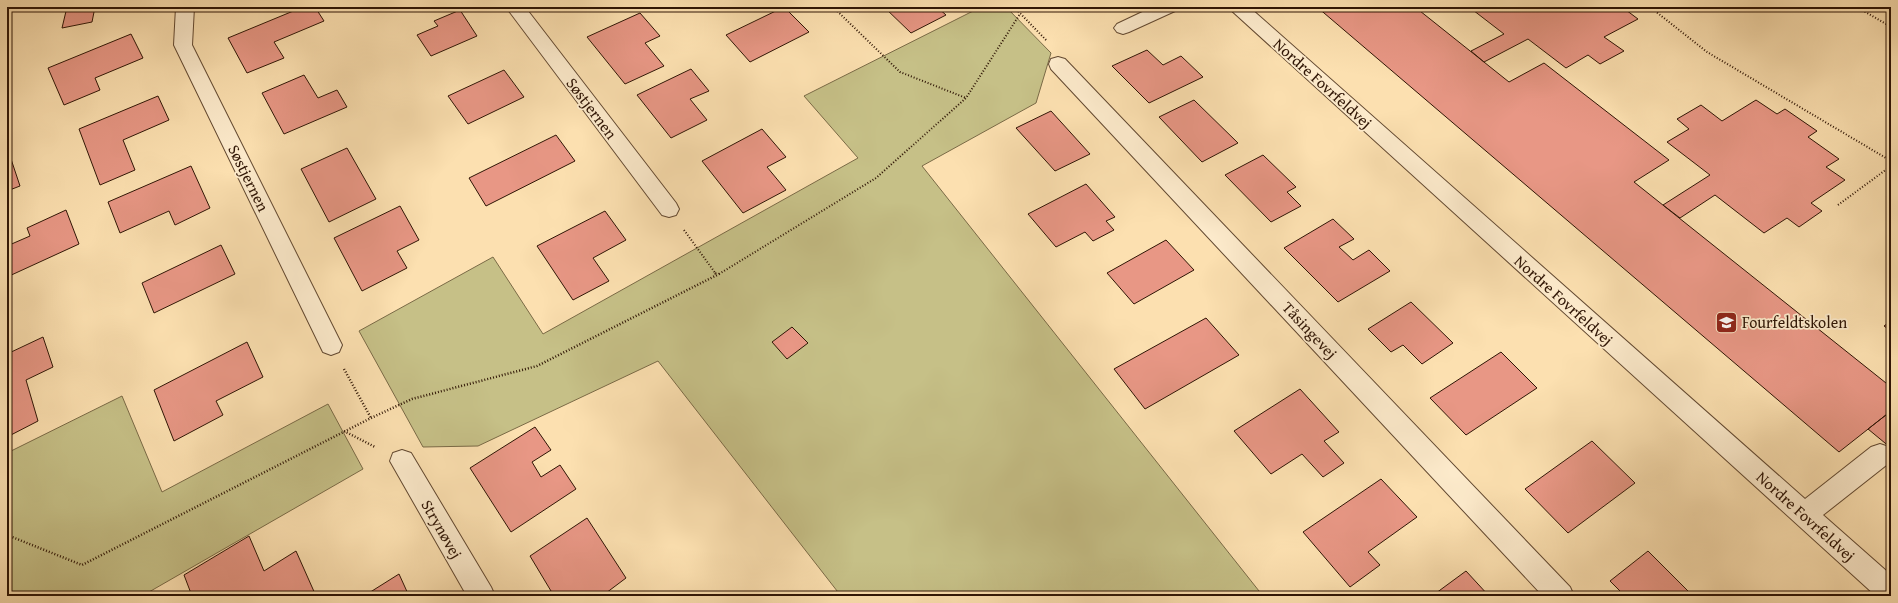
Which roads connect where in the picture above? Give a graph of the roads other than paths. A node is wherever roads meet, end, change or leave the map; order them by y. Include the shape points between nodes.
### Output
1 (185, 7) edge
2 (515, 7) edge
3 (1169, 7) edge
4 (1238, 7) edge
5 (1123, 28) dead end
6 (1058, 64) road end
7 (669, 209) road end
8 (331, 344) road end
9 (1880, 455) dead end
10 (402, 461) road end
11 (1804, 515) junction
12 (1891, 592) edge
13 (482, 596) edge
14 (1561, 596) edge

1 - 8 street, Søstjernen via 183,45
2 - 7 street, Søstjernen
3 - 5 street
4 - 11 street, Nordre Fovrfeldvej
6 - 14 street, Tåsingevej
9 - 11 street
10 - 13 street, Strynøvej
11 - 12 street, Nordre Fovrfeldvej

